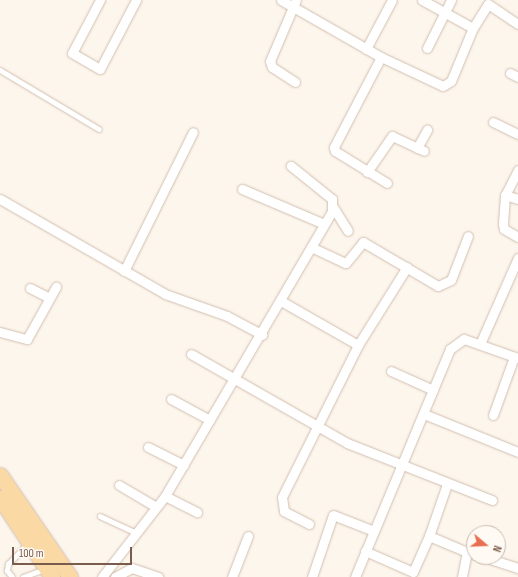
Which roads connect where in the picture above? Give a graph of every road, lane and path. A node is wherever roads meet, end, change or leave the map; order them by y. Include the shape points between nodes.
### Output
1 (100, 0) edge
2 (136, 0) edge
3 (281, 0) edge
4 (392, 0) edge
5 (422, 0) edge
6 (451, 0) edge
7 (294, 3) edge
8 (444, 12) junction
9 (518, 24) edge
10 (473, 28) junction
11 (428, 48) dead end
12 (366, 49) junction
13 (381, 57) junction
14 (0, 70) edge
15 (295, 82) dead end
16 (493, 122) dead end
17 (99, 129) dead end
18 (427, 130) dead end
19 (193, 132) dead end
20 (518, 134) edge
21 (290, 166) dead end
22 (518, 170) edge
23 (367, 172) junction
24 (387, 183) dead end
25 (242, 189) dead end
26 (505, 195) junction
27 (0, 199) edge
28 (518, 199) edge
29 (333, 207) junction
30 (324, 224) junction
31 (348, 230) dead end
32 (468, 236) dead end
33 (518, 237) edge
34 (311, 247) junction
35 (518, 258) edge
36 (407, 267) junction
37 (516, 269) edge
38 (124, 271) junction
39 (56, 287) dead end
40 (30, 288) dead end
41 (50, 298) junction
42 (281, 301) junction
43 (0, 332) edge
44 (262, 335) junction
45 (480, 344) junction
46 (358, 345) junction
47 (192, 354) dead end
48 (516, 357) edge
49 (391, 371) dead end
50 (234, 380) junction
51 (434, 390) junction
52 (171, 399) dead end
53 (424, 414) junction
54 (493, 415) dead end
55 (210, 420) junction
56 (315, 426) junction
57 (148, 447) dead end
58 (518, 452) edge
59 (184, 465) junction
60 (402, 465) junction
61 (0, 475) edge
62 (447, 484) junction
63 (119, 485) dead end
64 (165, 496) junction
65 (492, 500) dead end
66 (3, 503) edge
67 (156, 507) junction
68 (197, 512) dead end
69 (100, 516) dead end
70 (309, 524) dead end
71 (374, 531) junction
72 (136, 533) junction
73 (248, 536) dead end
74 (429, 536) junction
75 (29, 542) junction
76 (365, 551) junction
77 (466, 551) edge
78 (506, 564) edge
79 (466, 565) edge
80 (518, 568) edge
81 (50, 573) edge
82 (12, 577) edge
83 (24, 577) edge
84 (70, 577) edge
85 (102, 577) edge
86 (115, 577) edge
87 (158, 577) edge
88 (232, 577) edge
89 (312, 577) edge
90 (355, 577) edge
91 (462, 577) edge

1 - 2 street via 72,53 100,69
3 - 7 street
4 - 12 street
5 - 8 street
6 - 8 street
7 - 12 street
7 - 15 street via 270,61
8 - 10 street
8 - 11 street
9 - 10 street via 488,4
10 - 13 street via 447,85 437,84
12 - 13 street
13 - 23 street via 334,147
14 - 17 lane
16 - 20 street
18 - 23 street via 421,150 392,136
19 - 38 street
21 - 29 street via 332,199
22 - 26 street
23 - 24 street
25 - 30 street
26 - 28 street
26 - 33 street via 504,229
27 - 38 street
29 - 30 street
29 - 31 street
30 - 34 street
32 - 36 street via 446,285 430,283
34 - 36 street via 346,263 363,242
34 - 42 street
35 - 37 street
36 - 46 street
37 - 45 street
38 - 44 street via 165,294 227,316
39 - 41 street
40 - 41 street
41 - 43 street via 27,339
42 - 44 street
42 - 46 street
44 - 50 street
45 - 48 street
45 - 51 street via 464,339 456,342
46 - 56 street
47 - 50 street
48 - 54 street
49 - 51 street
50 - 55 street
50 - 56 street
51 - 53 street
52 - 55 street
53 - 58 street
53 - 60 street
55 - 59 street
56 - 60 street
56 - 70 street via 281,506 284,511
57 - 59 street
59 - 64 street
60 - 62 street
60 - 71 street
61 - 66 main road
62 - 65 street
62 - 74 street
63 - 67 street
64 - 67 street
64 - 68 street
66 - 75 main road
66 - 84 main road
67 - 72 street
69 - 72 lane
71 - 76 street
71 - 89 street via 333,515
72 - 85 street
73 - 88 street
74 - 76 street via 413,572
74 - 77 street
75 - 81 main road
75 - 82 lane via 8,564 7,571
76 - 90 street
78 - 80 street
79 - 91 street
81 - 83 lane
86 - 87 street via 132,568

